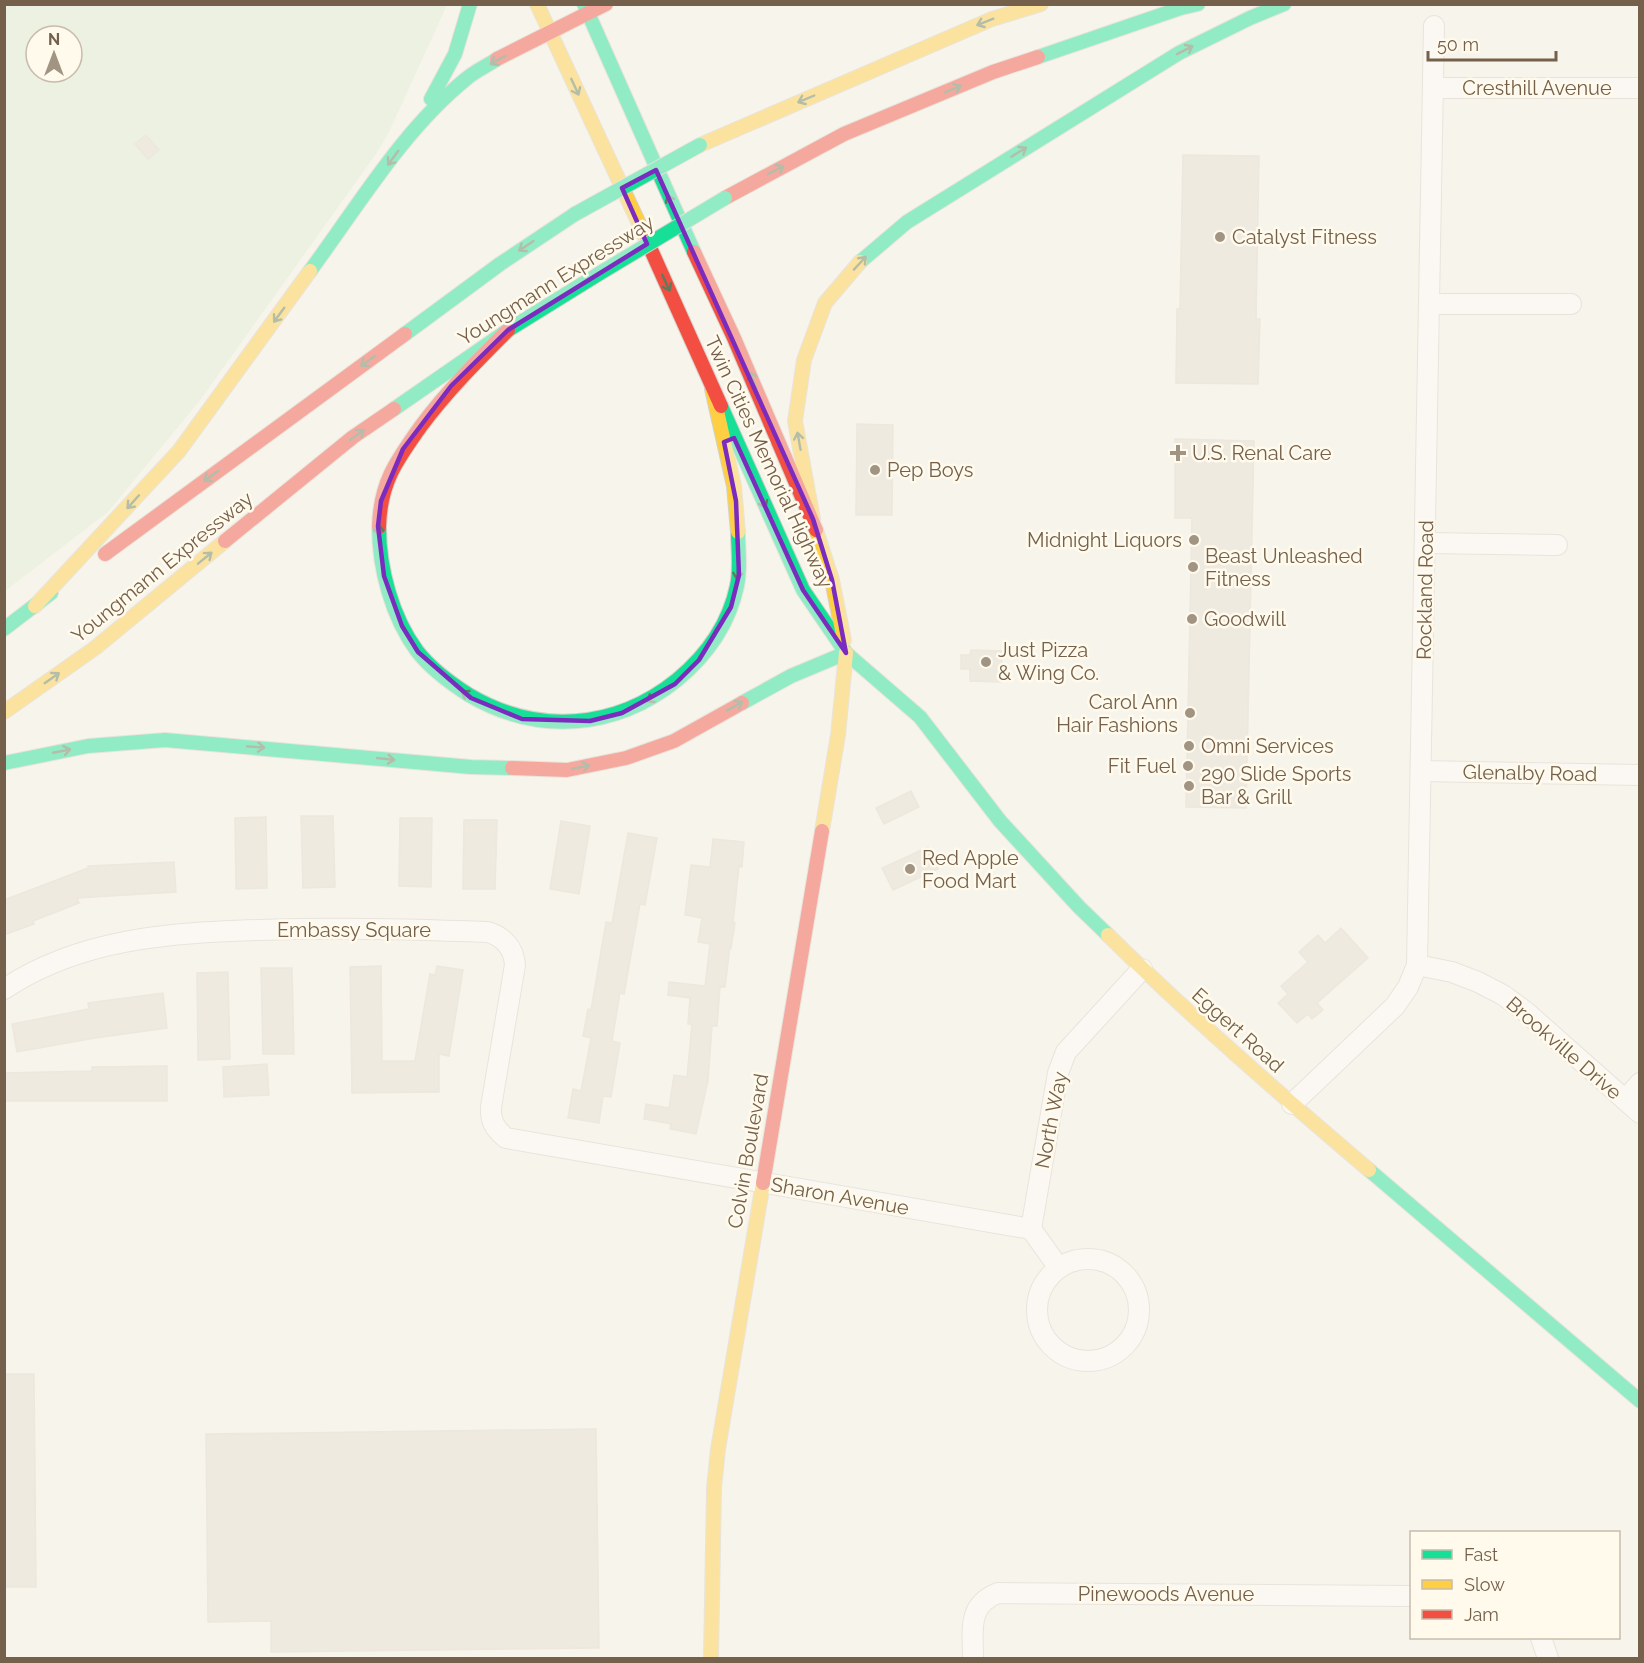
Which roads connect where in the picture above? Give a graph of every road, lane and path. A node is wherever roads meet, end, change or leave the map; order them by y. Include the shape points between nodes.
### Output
1 (470, 4) edge
2 (537, 4) edge
3 (606, 4) edge
4 (1041, 4) edge
5 (1198, 4) edge
6 (1284, 4) edge
7 (586, 9) edge
8 (1434, 26) dead end
9 (551, 34) junction
10 (1434, 88) junction
11 (1640, 88) edge
12 (407, 138) junction
13 (1430, 304) junction
14 (1571, 304) dead end
15 (508, 330) junction
16 (712, 389) junction
17 (813, 519) junction
18 (1426, 543) junction
19 (1557, 545) dead end
20 (35, 606) junction
21 (4, 629) edge
22 (846, 653) junction
23 (4, 712) edge
24 (4, 763) edge
25 (1421, 771) junction
26 (1640, 775) edge
27 (1418, 965) junction
28 (1142, 969) junction
29 (4, 989) edge
30 (1640, 1083) edge
31 (1292, 1104) junction
32 (1632, 1107) edge
33 (506, 1138) joint
34 (763, 1182) junction
35 (1031, 1229) junction
36 (1059, 1268) junction
37 (1640, 1401) edge
38 (1410, 1596) edge
39 (1541, 1639) edge
40 (711, 1659) edge
41 (973, 1659) edge
42 (1548, 1659) edge

1 - 12 main road via 455,54
2 - 9 main road, Twin Cities Memorial Highway
3 - 7 main road
4 -> 20 main road, Youngmann Expressway, bridge via 992,19 700,145 575,214 500,264
15 -> 5 main road, Youngmann Expressway, bridge via 725,198 844,134 993,72
17 -> 6 main road via 795,421 804,360 825,303 862,260 907,222 1179,53
7 - 9 main road
17 -> 7 main road, Twin Cities Memorial Highway
8 - 10 street, Rockland Road
9 -> 12 main road via 468,77
9 -> 16 main road, Twin Cities Memorial Highway
10 - 11 street, Cresthill Avenue
10 - 13 street, Rockland Road
12 -> 20 main road via 179,451
13 - 14 street
13 - 18 street, Rockland Road
16 -> 15 main road via 736,501 740,563 731,607 717,636 675,684 622,713 590,721 550,723 522,719 471,698 418,652 402,626 384,576 378,526 389,474 403,449 451,386
23 -> 15 main road, Youngmann Expressway via 95,648 353,437
16 -> 22 main road, Twin Cities Memorial Highway via 803,590
17 - 22 main road, Twin Cities Memorial Highway via 832,580
18 - 19 street
18 - 25 street, Rockland Road
20 - 21 main road, Youngmann Expressway
24 -> 22 main road via 88,746 165,740 471,767 567,770 626,758 674,741 791,676
22 - 28 main road, Eggert Road via 920,717 1008,830
22 - 34 main road, Colvin Boulevard via 838,735
25 - 26 street, Glenalby Road
25 - 27 street, Rockland Road
27 - 31 street, Rockland Road via 1395,1006
27 - 32 street, Brookville Drive via 1452,972 1503,995
28 - 31 main road, Eggert Road
28 - 35 street, North Way via 1066,1052 1058,1073
29 - 33 street, Embassy Square via 25,976 92,949 154,936 301,928 495,934 506,943 515,965 491,1107 492,1123
30 - 32 street
31 - 37 main road, Eggert Road
33 - 34 street, Sharon Avenue
34 - 35 street, Sharon Avenue
34 - 40 main road, Colvin Boulevard via 718,1449
35 - 36 street
36 - 36 street via 1049,1277 1038,1301 1038,1320 1046,1338 1054,1348 1077,1360 1115,1353 1132,1335 1137,1323 1134,1287 1118,1268 1100,1261 1082,1259
38 - 41 street, Pinewoods Avenue via 998,1593 987,1597 975,1613
39 - 42 street

